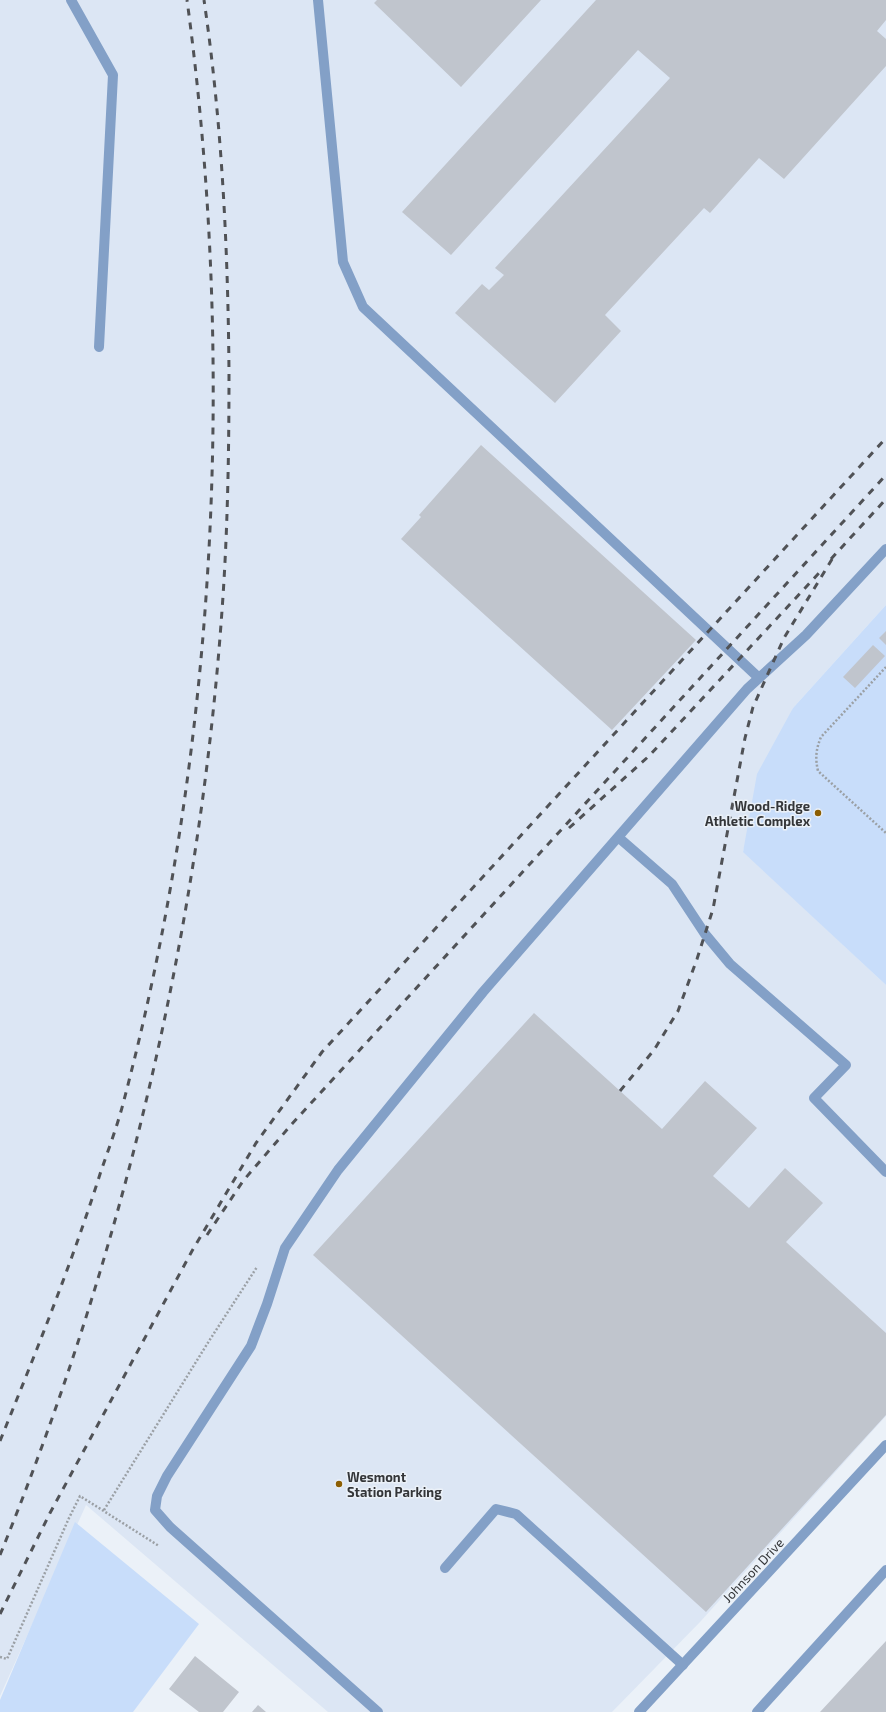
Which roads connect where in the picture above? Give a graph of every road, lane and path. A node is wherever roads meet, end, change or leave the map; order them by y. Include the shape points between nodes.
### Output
1 (71, 0) edge
2 (318, 0) edge
3 (99, 347) dead end
4 (886, 549) edge
5 (886, 667) edge
6 (759, 678) junction
7 (886, 834) edge
8 (618, 837) junction
9 (886, 1172) edge
10 (285, 1248) junction
11 (886, 1445) edge
12 (104, 1510) junction
13 (162, 1548) dead end
14 (445, 1568) dead end
15 (886, 1570) edge
16 (0, 1657) edge
17 (684, 1665) junction
18 (378, 1712) edge
19 (639, 1712) edge
20 (757, 1712) edge

1 - 3 street via 113,75
2 - 6 street via 343,262 363,307
4 - 6 street via 806,635
5 - 7 path via 821,737 816,748 815,760 818,771
6 - 8 street
8 - 9 street via 672,884 705,934 730,964 846,1065 814,1098
8 - 10 street via 483,992 343,1164
10 - 12 path via 260,1263
10 - 18 street via 251,1346 167,1476 157,1496 155,1510 170,1527
11 - 17 street, Johnson Drive
12 - 13 path
12 - 16 path via 80,1496 7,1660
14 - 17 street via 496,1509 516,1514
15 - 20 street
17 - 19 street, Johnson Drive

